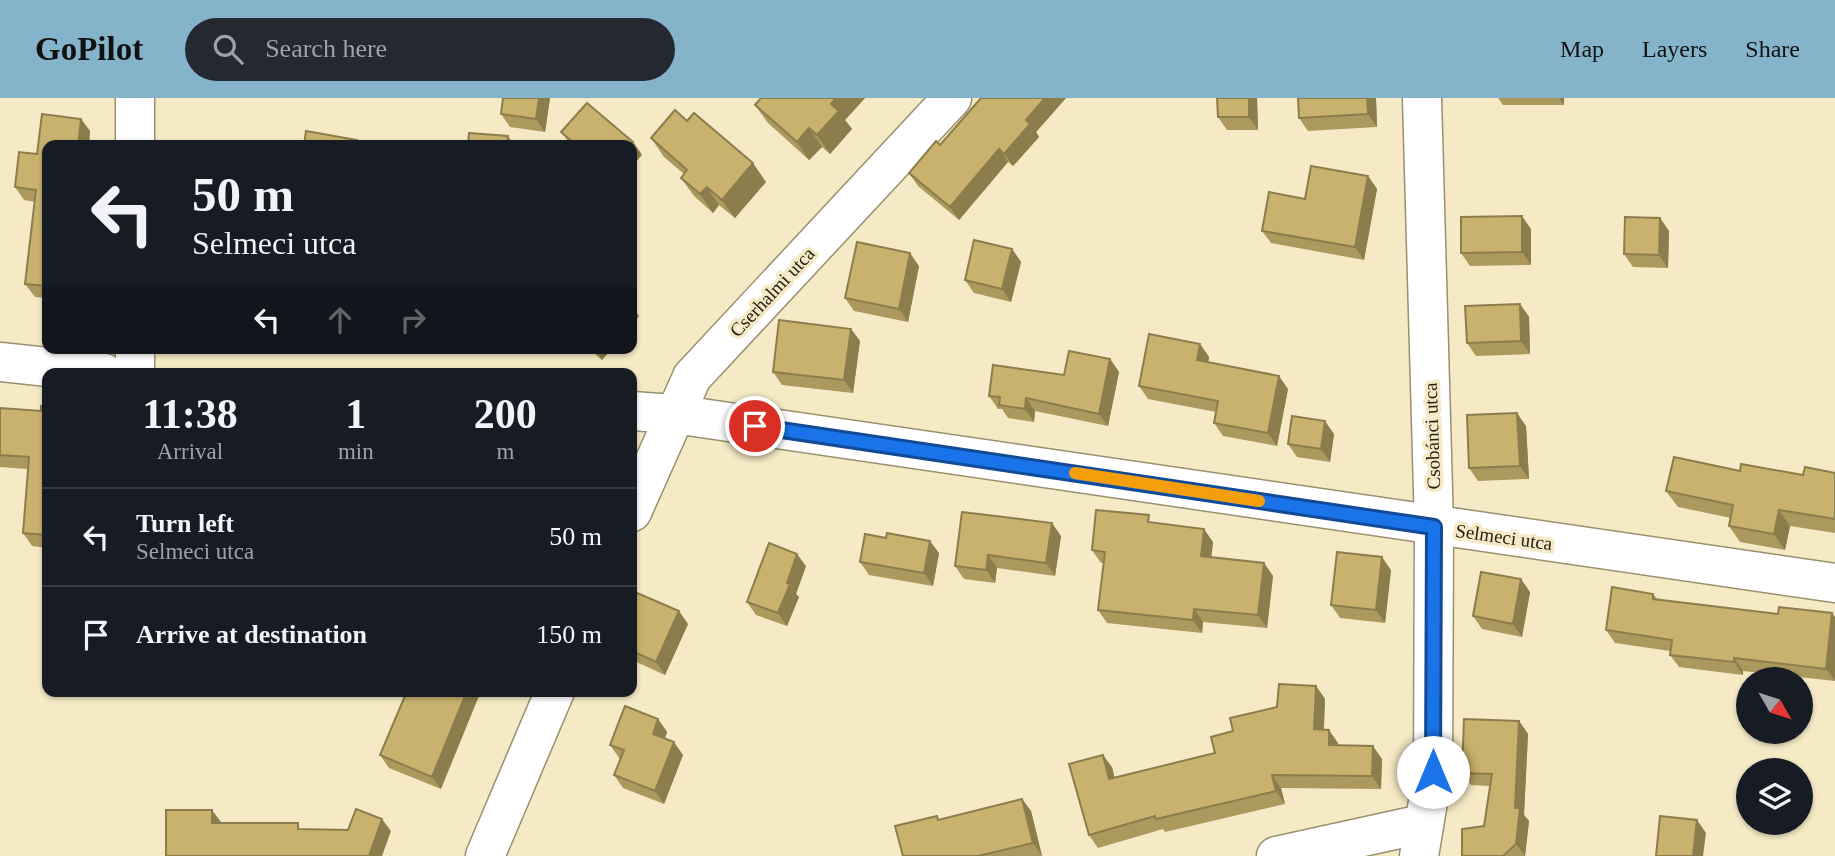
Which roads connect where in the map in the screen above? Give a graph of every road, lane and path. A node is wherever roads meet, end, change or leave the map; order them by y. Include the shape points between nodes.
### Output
1 (135, 98) edge
2 (952, 98) edge
3 (1422, 98) edge
4 (135, 140) edge
5 (0, 362) edge
6 (57, 368) edge
7 (637, 411) edge
8 (674, 414) junction
9 (637, 500) edge
10 (1434, 527) junction
11 (1835, 583) edge
12 (552, 697) edge
13 (1420, 840) edge
14 (485, 856) edge
15 (1276, 856) edge

1 - 4 street
2 - 8 street, Cserhalmi utca via 692,377
3 - 10 street, Csobánci utca
5 - 6 street
7 - 8 street, Selmeci utca
8 - 9 street, Cserhalmi utca
8 - 10 street, Selmeci utca
10 - 11 street, Selmeci utca
10 - 13 street, Csobánci utca via 1433,772
12 - 14 street
13 - 15 street

